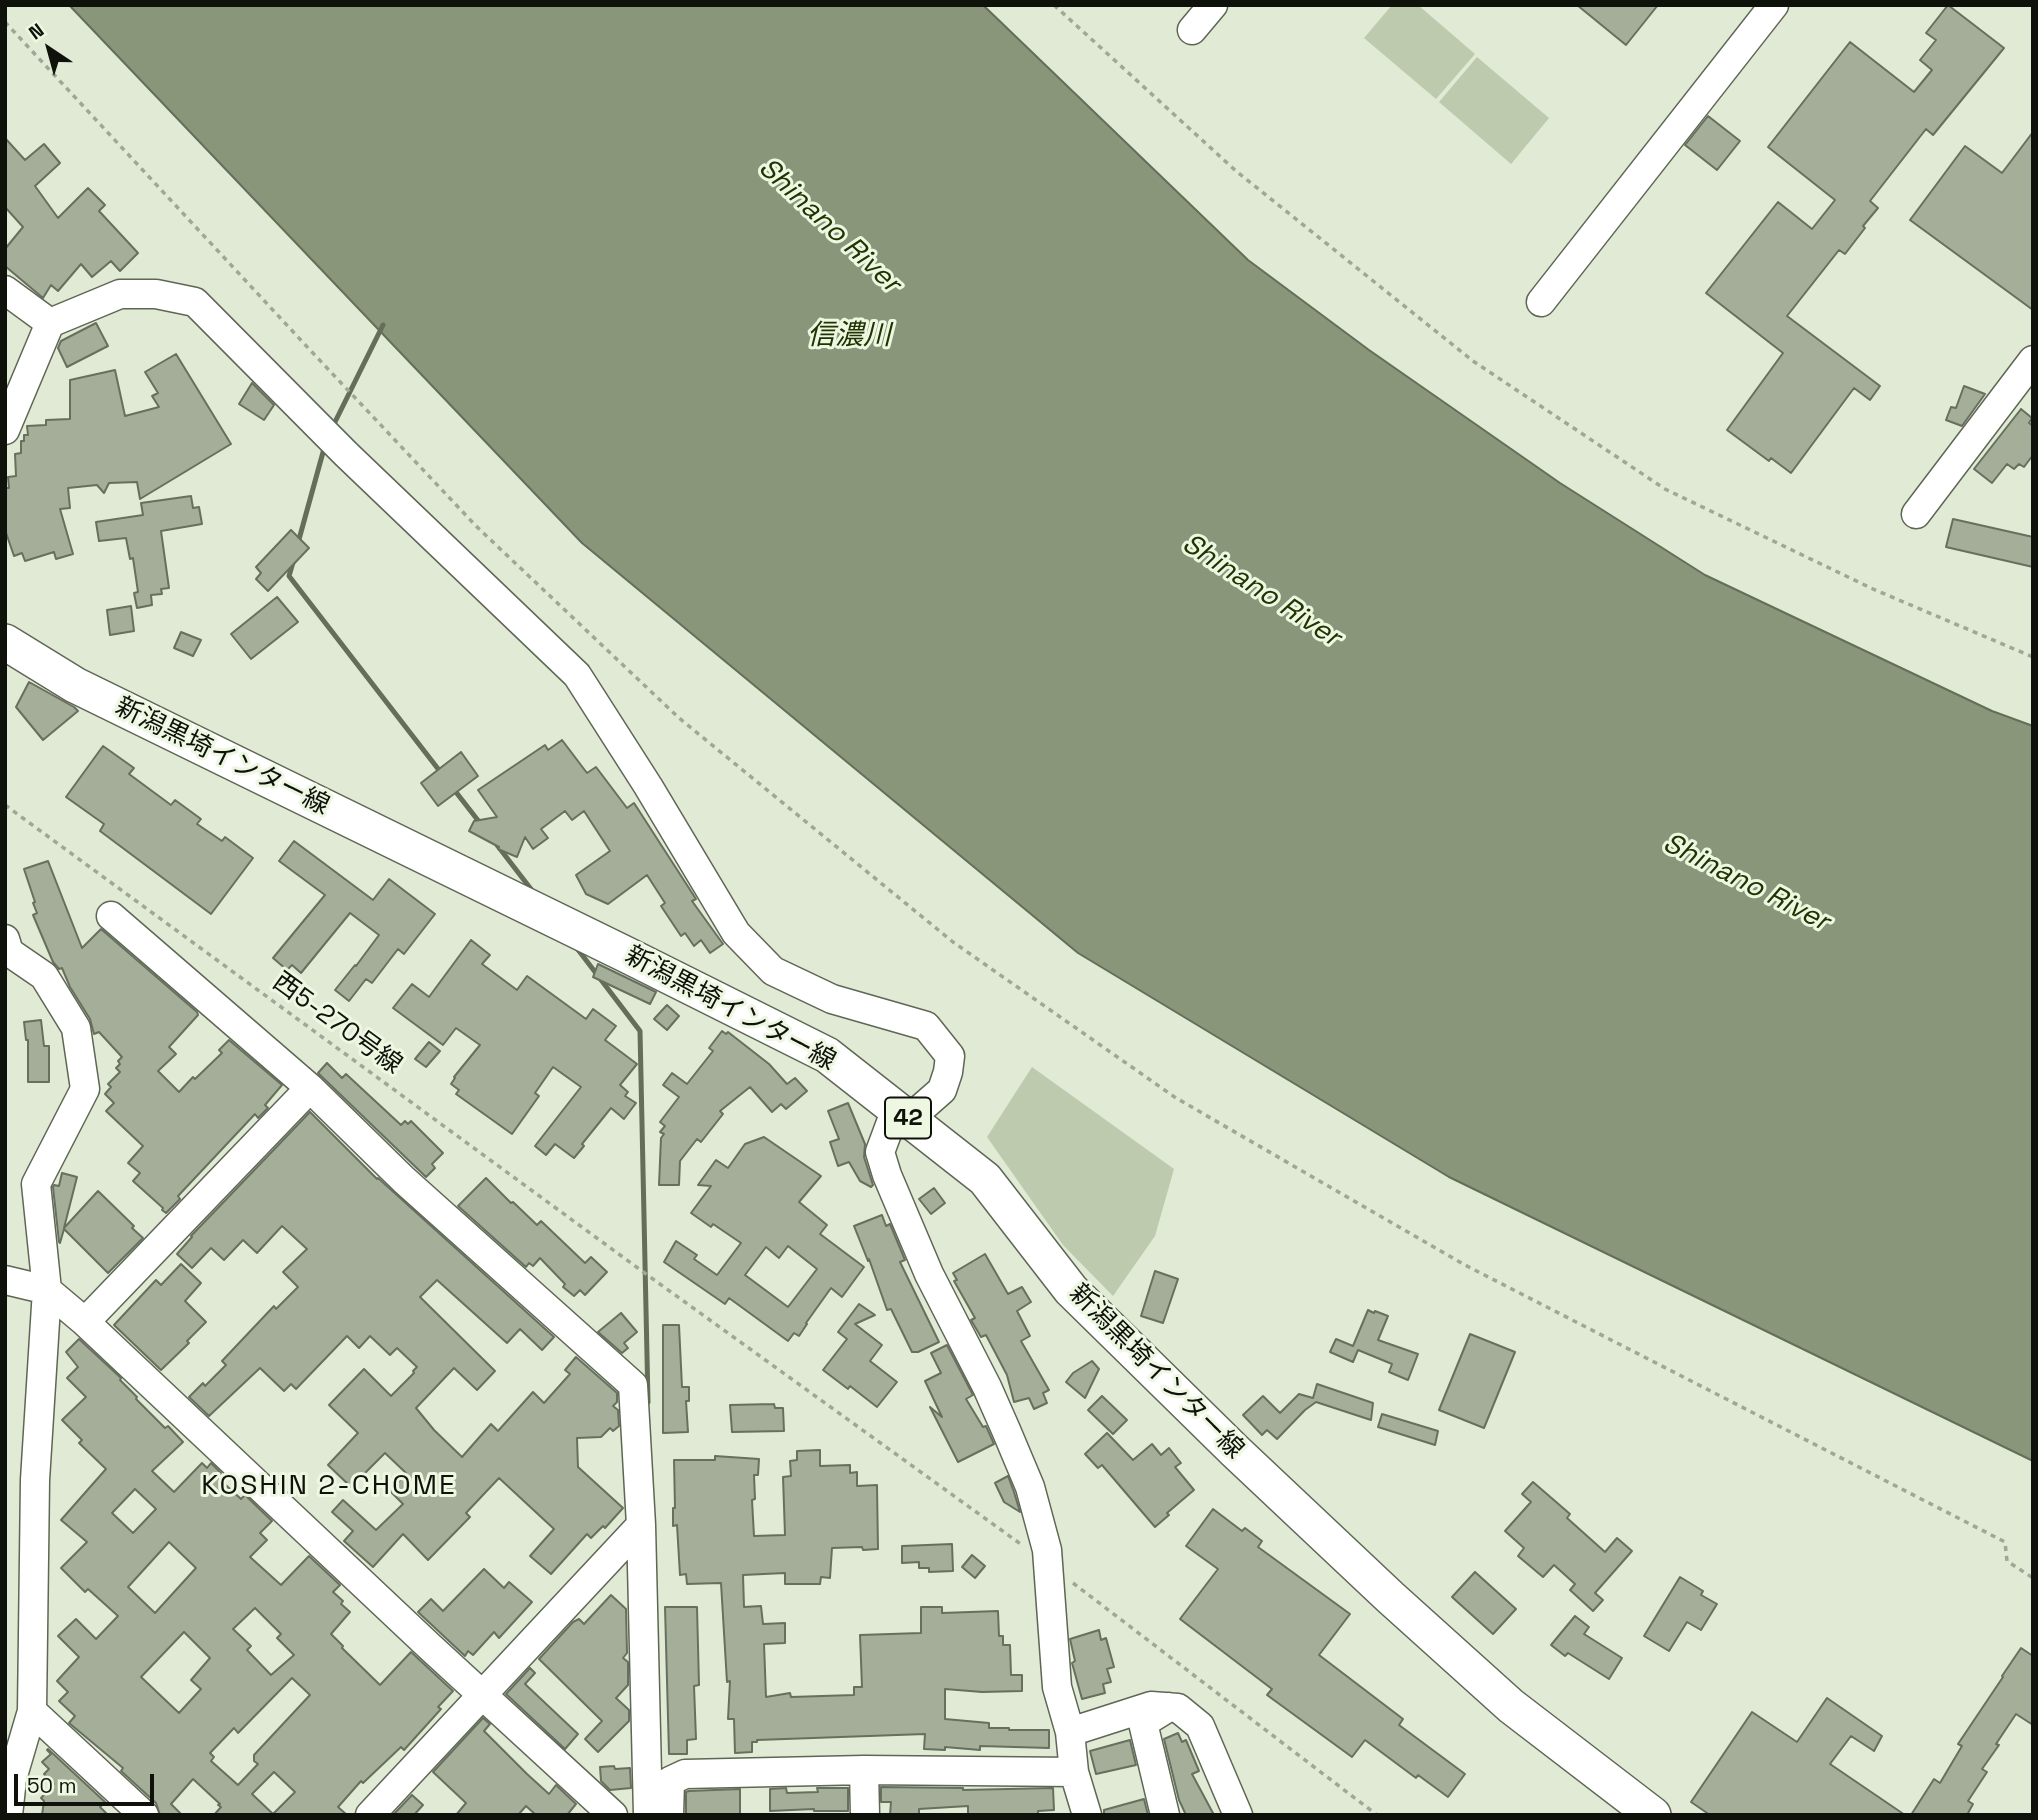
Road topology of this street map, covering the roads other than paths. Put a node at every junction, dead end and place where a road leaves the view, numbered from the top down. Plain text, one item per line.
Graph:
1 (1213, 5) edge
2 (1774, 5) edge
3 (1192, 30) dead end
4 (5, 290) edge
5 (1541, 302) dead end
6 (50, 323) junction
7 (2033, 360) edge
8 (5, 430) edge
9 (1916, 513) dead end
10 (5, 642) edge
11 (111, 916) dead end
12 (5, 939) edge
13 (310, 1088) junction
14 (903, 1114) junction
15 (5, 1280) edge
16 (47, 1290) junction
17 (85, 1322) junction
18 (641, 1525) junction
19 (482, 1695) junction
20 (1169, 1707) junction
21 (32, 1711) junction
22 (1070, 1732) junction
23 (864, 1770) junction
24 (1074, 1772) junction
25 (9, 1778) edge
26 (8, 1815) edge
27 (144, 1815) edge
28 (370, 1815) edge
29 (613, 1815) edge
30 (648, 1815) edge
31 (669, 1815) edge
32 (865, 1815) edge
33 (1087, 1815) edge
34 (1165, 1815) edge
35 (1238, 1815) edge
36 (1653, 1815) edge

1 - 3 street
2 - 5 street
4 - 6 street
6 - 8 street
6 - 14 street
7 - 9 street
10 - 14 main road, 新潟黒埼インター線 / 42
11 - 13 street
12 - 16 street
13 - 17 street
13 - 18 street
14 - 22 street
14 - 36 main road, 新潟黒埼インター線 / 42
15 - 16 street
16 - 17 street
16 - 21 street
17 - 19 street
18 - 19 street
18 - 30 street
19 - 28 street
19 - 29 street
20 - 22 street
20 - 34 street
20 - 35 street
21 - 25 street
21 - 27 street
22 - 24 street
23 - 24 street
23 - 31 street
23 - 32 street
24 - 33 street
25 - 26 street

